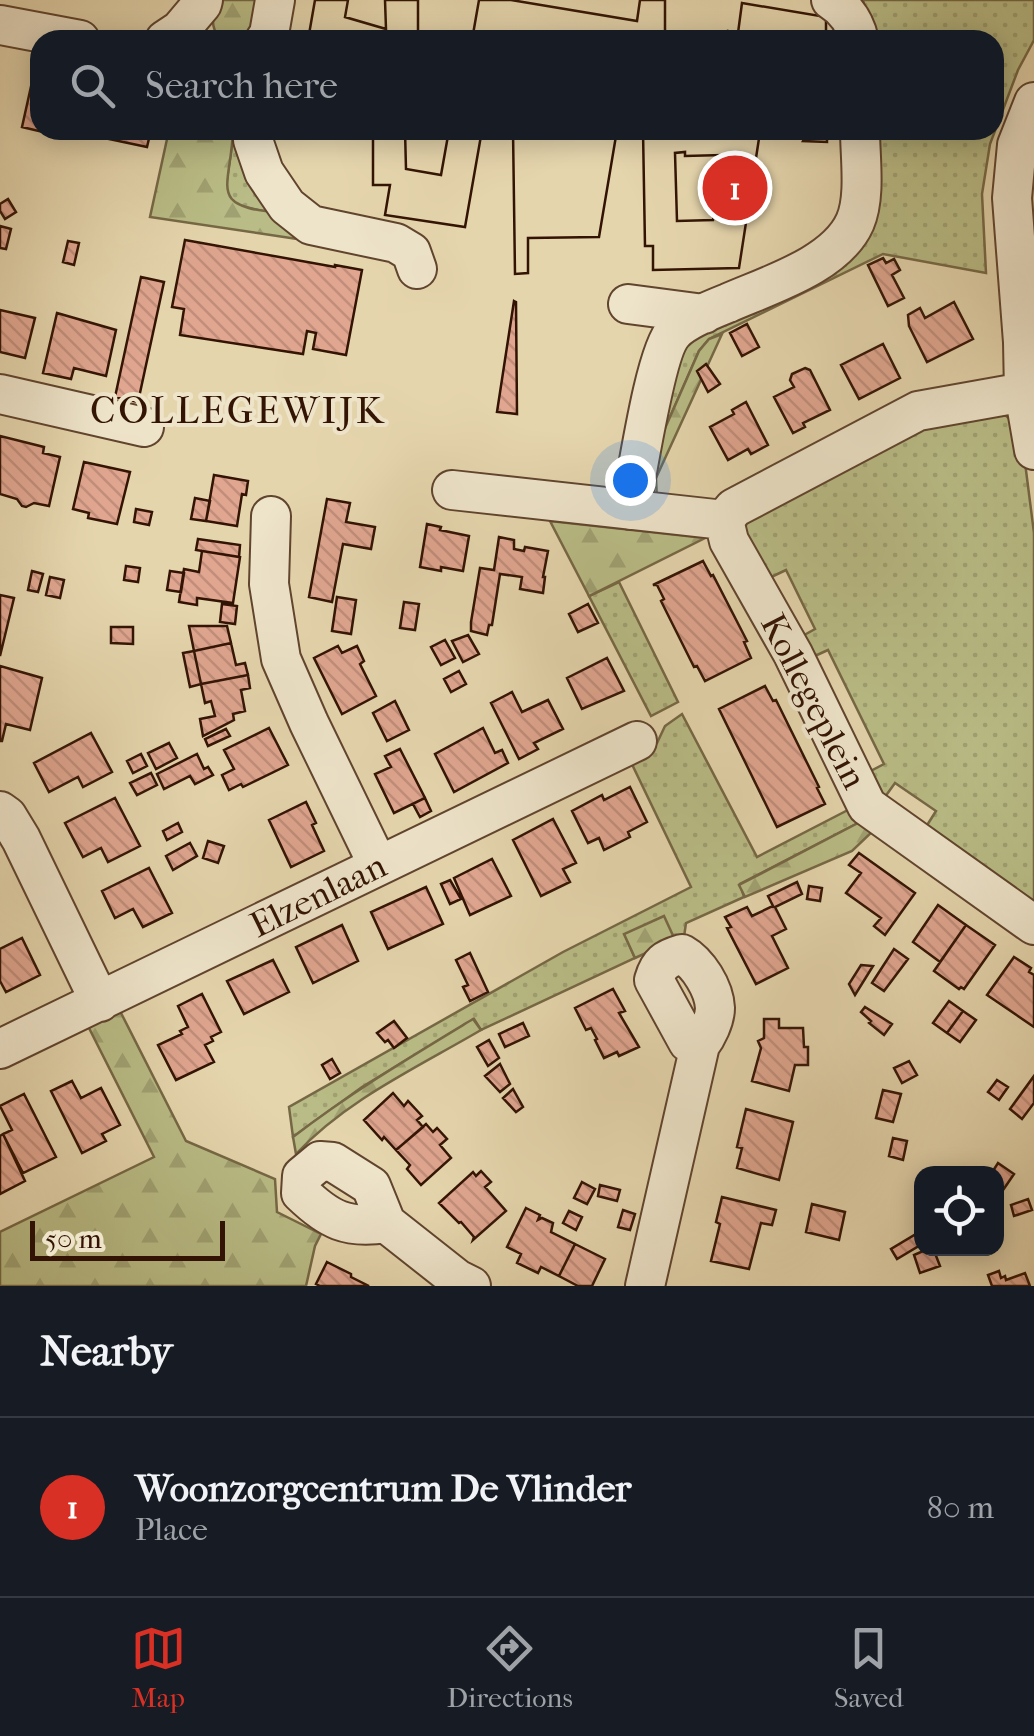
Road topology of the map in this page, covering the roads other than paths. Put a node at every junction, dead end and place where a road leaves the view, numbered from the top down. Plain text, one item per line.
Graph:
1 (203, 0) edge
2 (831, 0) edge
3 (0, 25) edge
4 (180, 30) edge
5 (856, 30) edge
6 (30, 31) edge
7 (1034, 102) edge
8 (253, 140) edge
9 (860, 140) edge
10 (417, 269) dead end
11 (1027, 375) edge
12 (0, 394) edge
13 (144, 427) dead end
14 (1034, 450) edge
15 (452, 490) dead end
16 (630, 510) junction
17 (271, 516) dead end
18 (724, 520) junction
19 (637, 741) dead end
20 (0, 811) edge
21 (378, 865) junction
22 (1034, 925) edge
23 (100, 1002) junction
24 (700, 1045) dead end
25 (0, 1050) edge
26 (386, 1223) dead end
27 (471, 1286) edge
28 (646, 1286) edge

1 - 4 street
2 - 5 street
3 - 6 street
7 - 11 street
8 - 10 street
9 - 16 street
11 - 14 street
11 - 18 street
12 - 13 street
15 - 16 street
16 - 18 street
17 - 21 street
18 - 22 street, Kollegeplein
19 - 21 street, Elzenlaan
20 - 23 street
21 - 23 street, Elzenlaan
23 - 25 street, Elzenlaan
24 - 28 street
26 - 27 street

